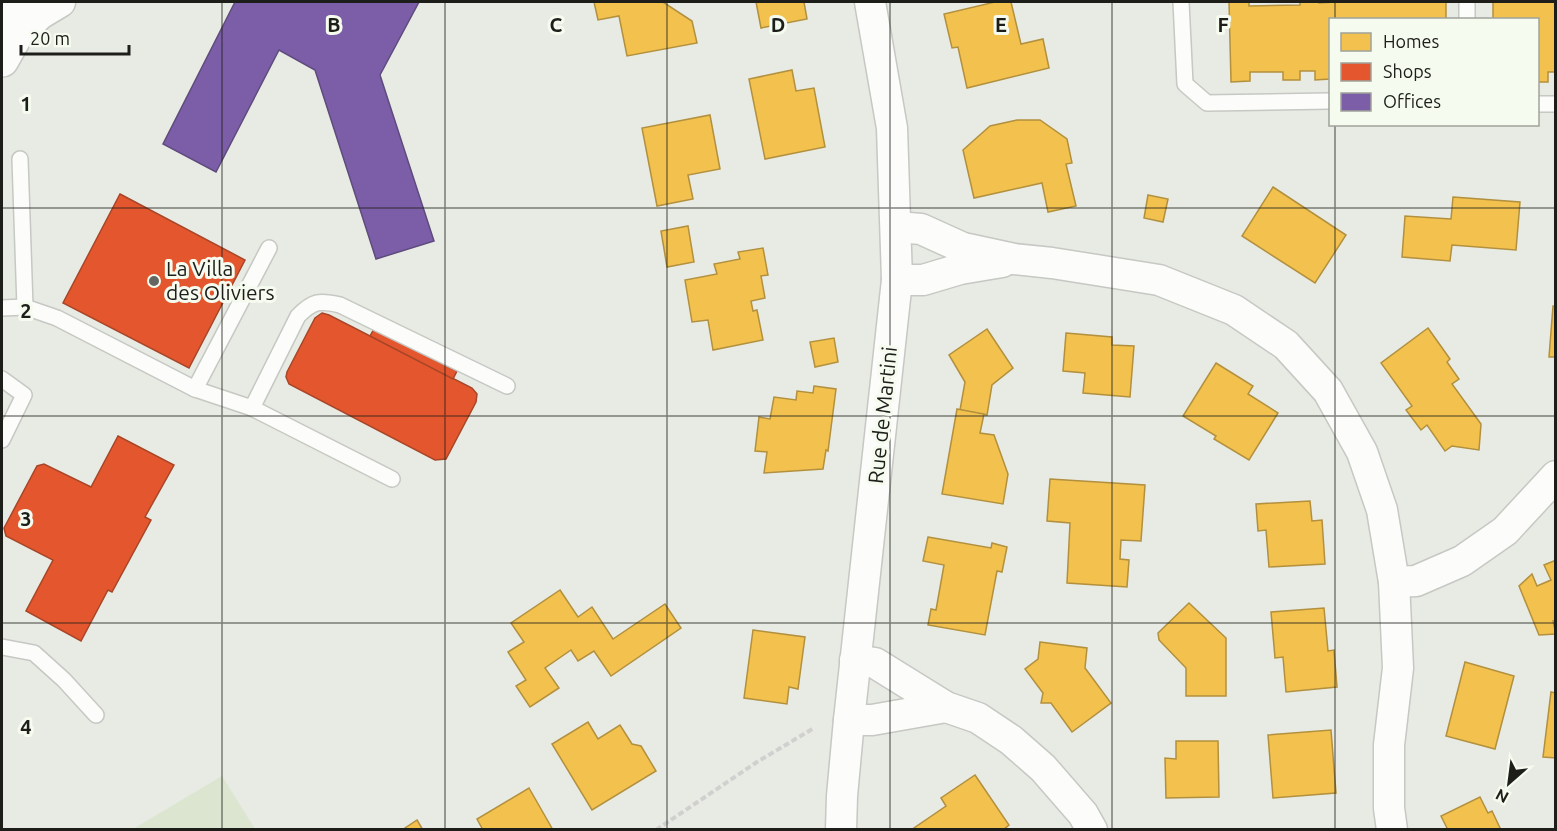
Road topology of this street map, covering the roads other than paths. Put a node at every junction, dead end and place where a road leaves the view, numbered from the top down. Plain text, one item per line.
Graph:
1 (20, 2) edge
2 (60, 2) edge
3 (870, 2) edge
4 (1181, 2) edge
5 (1467, 2) edge
6 (1467, 18) edge
7 (8, 48) edge
8 (1329, 101) edge
9 (1539, 104) edge
10 (1556, 104) edge
11 (20, 159) dead end
12 (897, 227) junction
13 (269, 248) dead end
14 (1014, 259) junction
15 (897, 280) junction
16 (2, 308) edge
17 (25, 308) junction
18 (2, 379) edge
19 (507, 386) dead end
20 (195, 389) junction
21 (252, 408) junction
22 (2, 440) edge
23 (1556, 476) edge
24 (392, 480) dead end
25 (1394, 582) junction
26 (2, 647) edge
27 (855, 660) junction
28 (946, 707) junction
29 (96, 715) dead end
30 (849, 720) junction
31 (841, 830) edge
32 (1092, 830) edge
33 (1392, 830) edge

1 - 7 street
2 - 7 street
3 - 12 street, Rue de Martini
4 - 8 lane
5 - 6 lane
9 - 10 lane
11 - 17 lane
12 - 14 street
12 - 15 street, Rue de Martini
13 - 20 lane
14 - 15 street
14 - 25 street
15 - 27 street, Rue de Martini
16 - 17 lane
17 - 20 lane
18 - 22 lane
19 - 21 lane
20 - 21 lane
21 - 24 lane
23 - 25 street
25 - 33 street
26 - 29 lane
27 - 28 street
27 - 30 street, Rue de Martini
28 - 30 street
28 - 32 street
30 - 31 street, Rue de Martini

